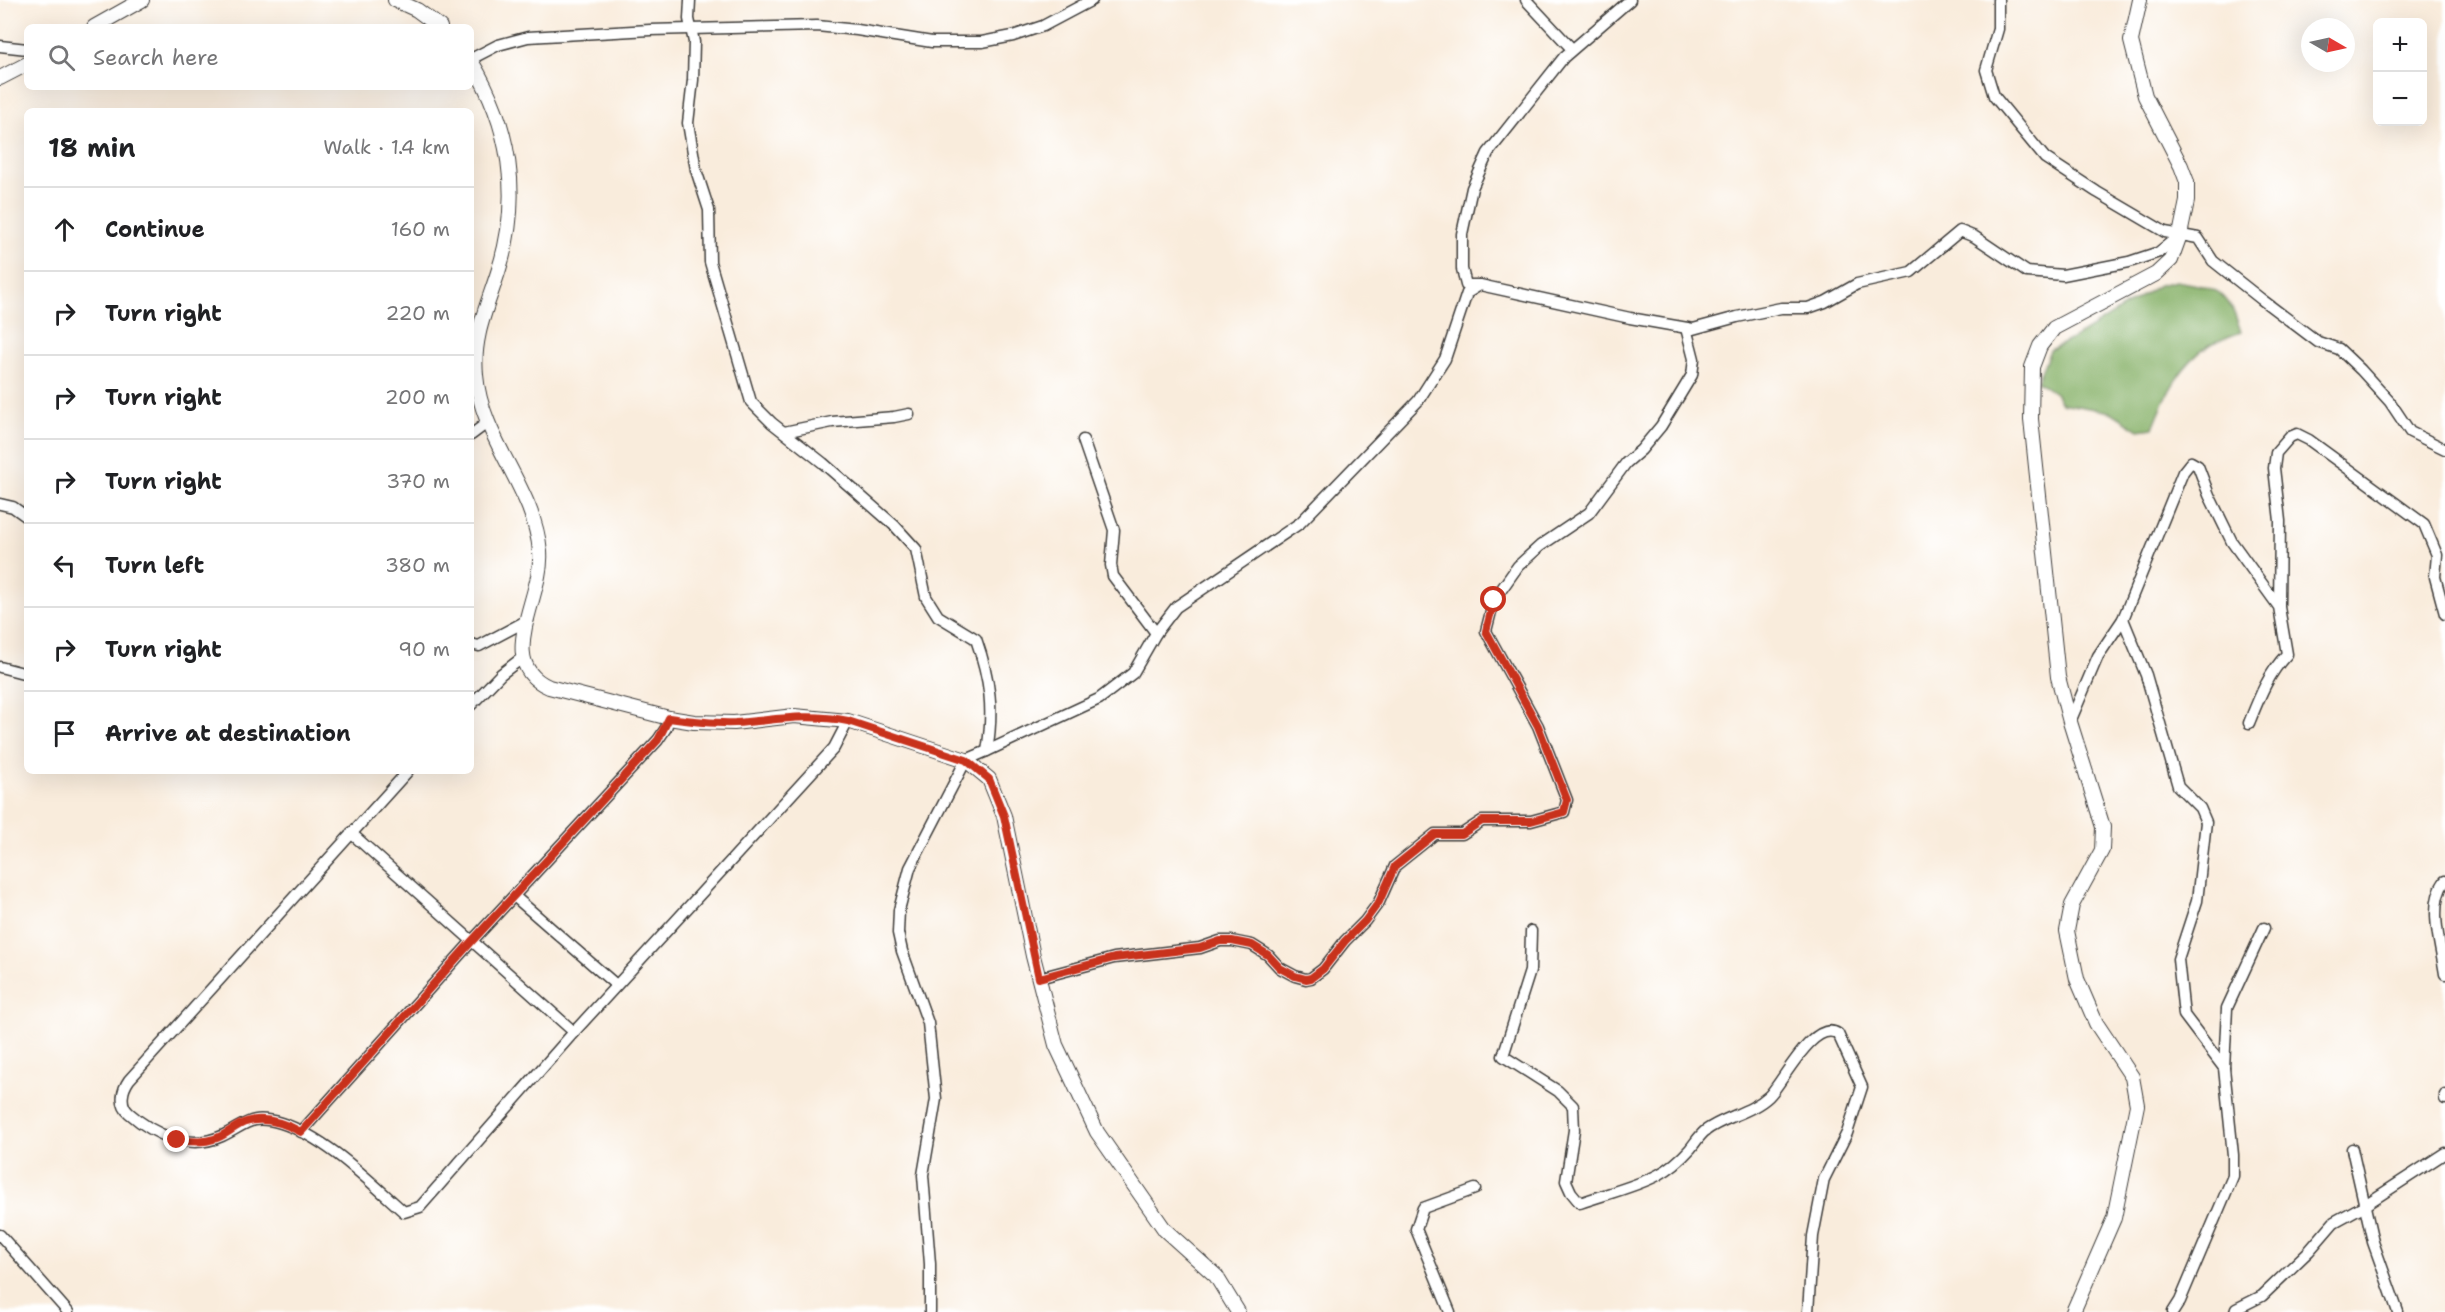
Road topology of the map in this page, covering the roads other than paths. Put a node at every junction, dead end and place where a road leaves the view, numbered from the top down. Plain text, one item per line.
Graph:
1 (142, 0) edge
2 (395, 0) edge
3 (690, 0) edge
4 (1092, 0) edge
5 (1526, 0) edge
6 (1630, 0) edge
7 (1998, 0) edge
8 (2140, 0) edge
9 (99, 24) edge
10 (436, 24) edge
11 (691, 29) junction
12 (0, 46) edge
13 (24, 49) edge
14 (1572, 49) junction
15 (474, 58) edge
16 (24, 66) edge
17 (474, 66) edge
18 (0, 78) edge
19 (2180, 235) junction
20 (1480, 285) junction
21 (1686, 328) junction
22 (909, 414) dead end
23 (487, 423) junction
24 (784, 432) junction
25 (474, 433) edge
26 (1083, 440) dead end
27 (2445, 449) edge
28 (0, 504) edge
29 (24, 515) edge
30 (2441, 557) edge
31 (2279, 607) junction
32 (2445, 614) edge
33 (2123, 619) junction
34 (528, 620) junction
35 (1156, 633) junction
36 (474, 645) edge
37 (522, 658) junction
38 (0, 667) edge
39 (24, 673) edge
40 (474, 702) edge
41 (669, 718) junction
42 (848, 721) junction
43 (2070, 722) junction
44 (2248, 723) dead end
45 (987, 751) junction
46 (966, 760) junction
47 (405, 774) edge
48 (351, 832) junction
49 (2445, 882) edge
50 (514, 896) junction
51 (2264, 928) dead end
52 (1531, 931) dead end
53 (472, 941) junction
54 (2445, 974) edge
55 (1039, 978) junction
56 (616, 986) junction
57 (574, 1032) junction
58 (2224, 1068) junction
59 (301, 1132) junction
60 (2352, 1149) dead end
61 (2445, 1153) edge
62 (1475, 1189) dead end
63 (2365, 1205) junction
64 (0, 1235) edge
65 (68, 1312) edge
66 (930, 1312) edge
67 (1238, 1312) edge
68 (1450, 1312) edge
69 (1808, 1312) edge
70 (2073, 1312) edge
71 (2173, 1312) edge
72 (2235, 1312) edge
73 (2398, 1312) edge

1 - 9 street
2 - 10 street
3 - 11 street
4 - 11 street
5 - 14 street
6 - 14 street
7 - 19 street
8 - 19 street
11 - 15 street
11 - 24 street
12 - 13 street
14 - 20 street
16 - 18 street
17 - 23 street
19 - 21 street
19 - 27 street
19 - 43 street
20 - 21 street
20 - 35 street
21 - 55 street
22 - 24 street
23 - 25 street
23 - 34 street
24 - 45 street
26 - 35 street
28 - 29 street
30 - 31 street
30 - 32 street
31 - 33 street
31 - 44 street
33 - 43 street
33 - 58 street
34 - 36 street
34 - 37 street
35 - 45 street
37 - 40 street
37 - 41 street
38 - 39 street
41 - 42 street
41 - 50 street
42 - 46 street
42 - 56 street
43 - 70 street
45 - 46 street
46 - 55 street
46 - 66 street
47 - 48 street
48 - 53 street
48 - 59 street
49 - 54 street
50 - 53 street
50 - 56 street
51 - 58 street
52 - 69 street
53 - 57 street
53 - 59 street
55 - 67 street
56 - 57 street
57 - 59 street
58 - 71 street
60 - 63 street
61 - 63 street
62 - 68 street
63 - 72 street
63 - 73 street
64 - 65 street

